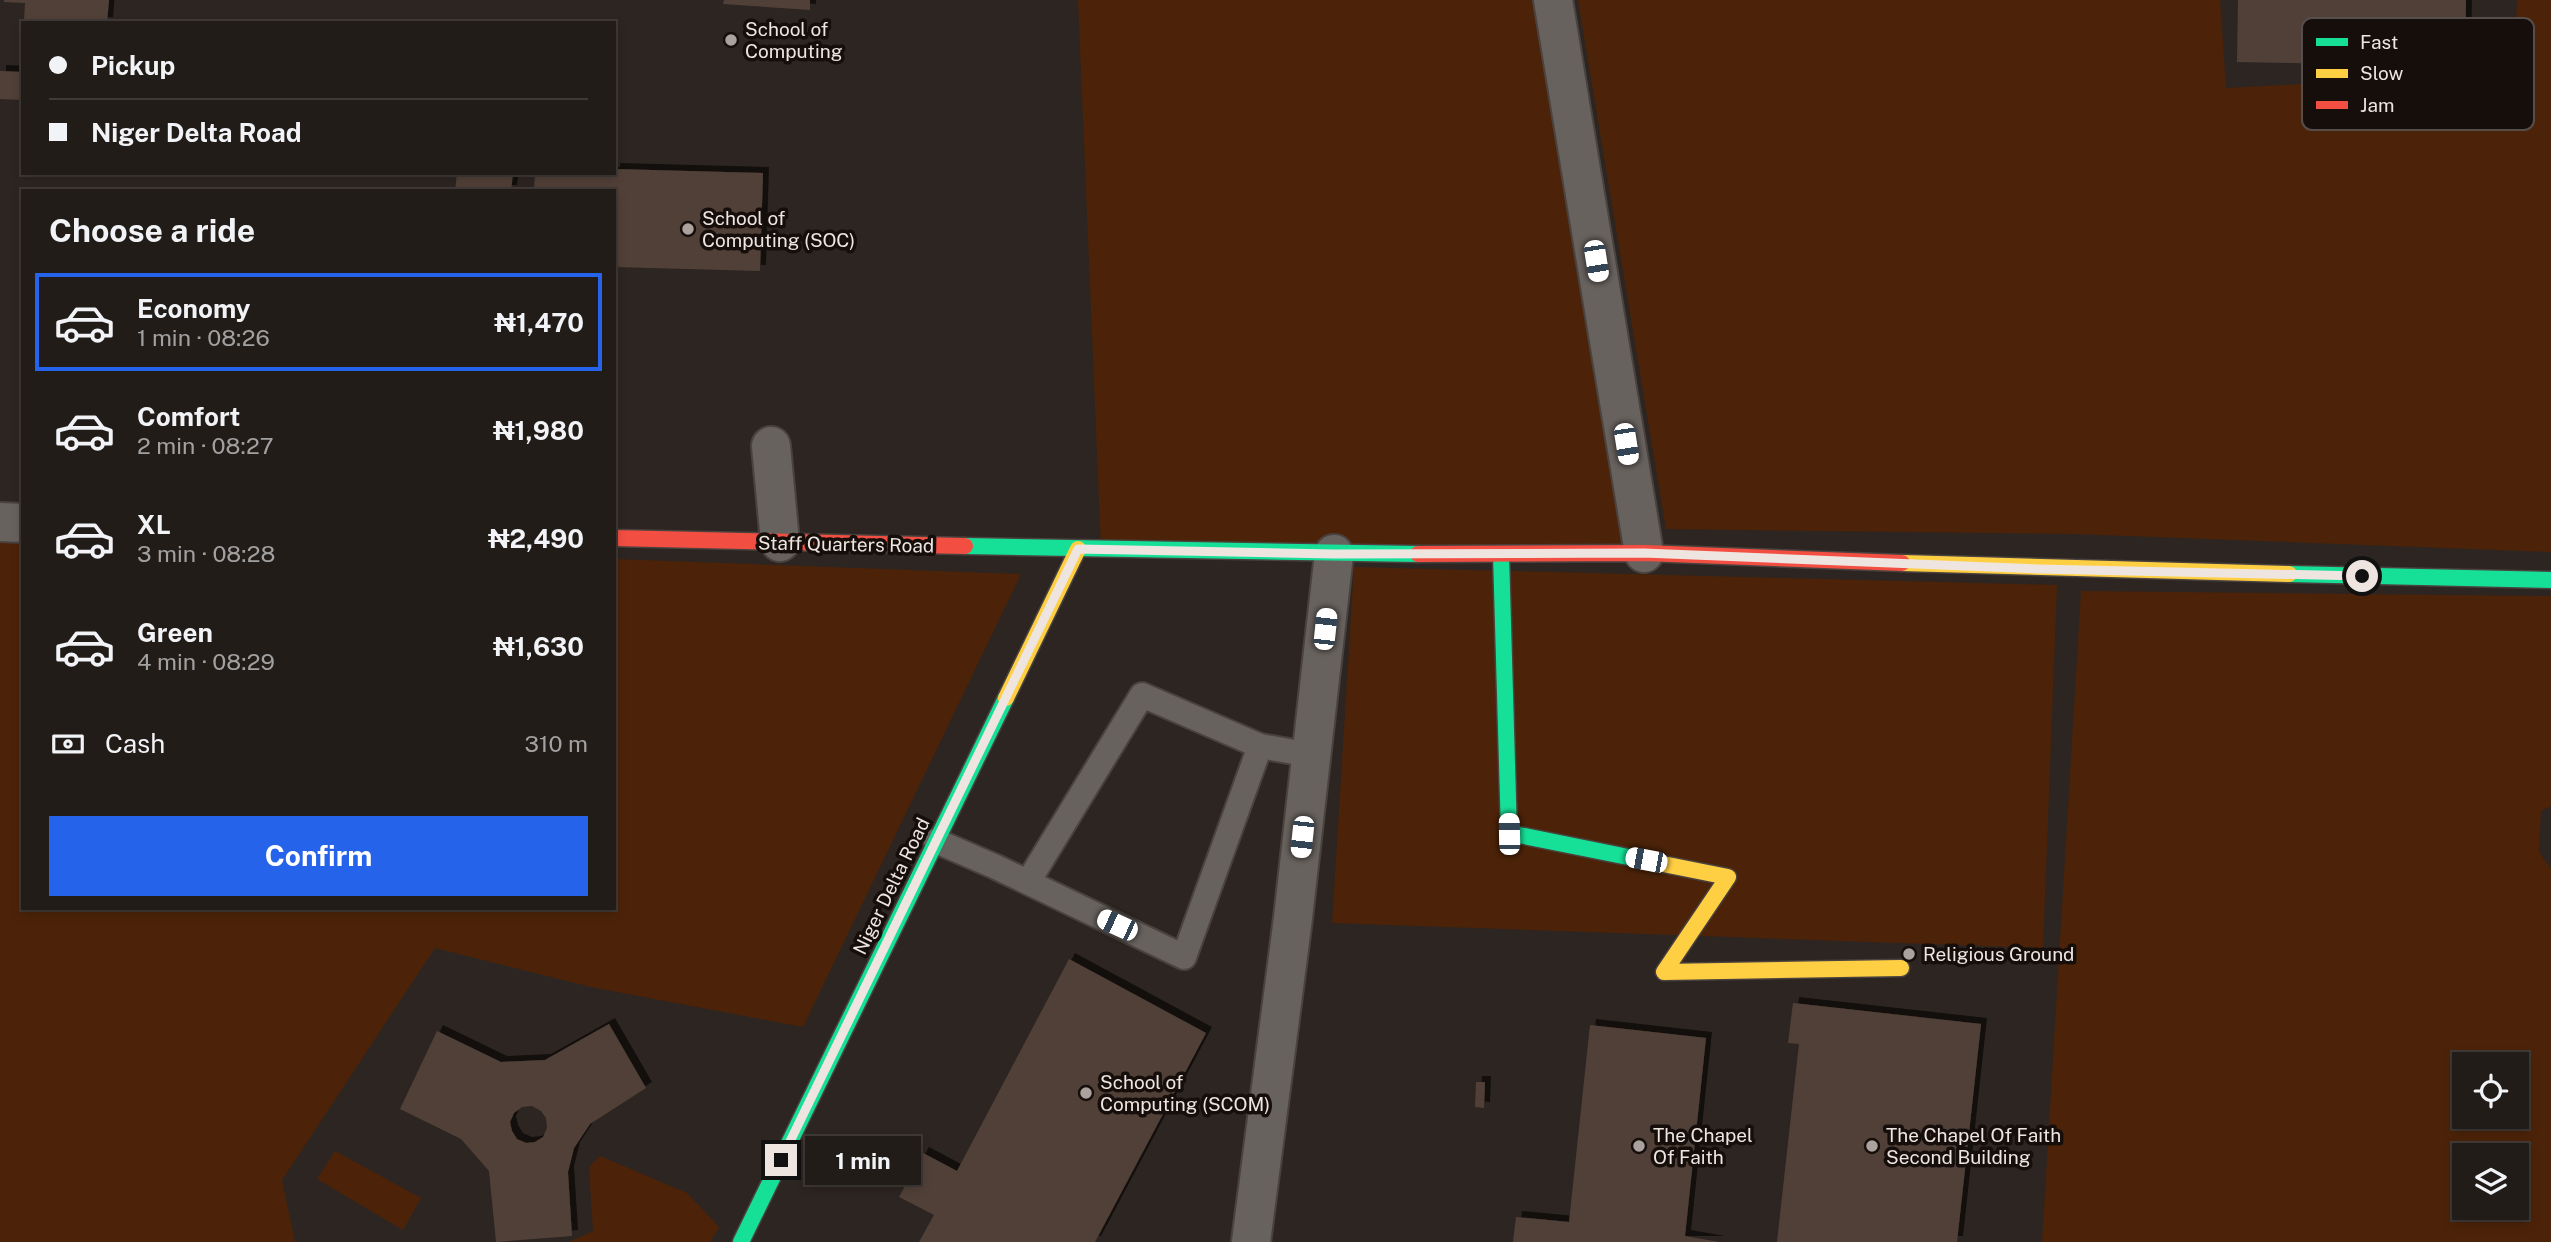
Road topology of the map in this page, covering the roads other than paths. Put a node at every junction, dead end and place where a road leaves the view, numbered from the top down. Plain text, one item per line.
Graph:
1 (1553, 0) edge
2 (771, 446) dead end
3 (0, 522) edge
4 (21, 523) edge
5 (616, 538) edge
6 (780, 542) junction
7 (1078, 549) junction
8 (1644, 553) junction
9 (1334, 554) junction
10 (1502, 554) junction
11 (2551, 580) edge
12 (1260, 747) junction
13 (1311, 755) junction
14 (936, 841) junction
15 (1028, 882) junction
16 (1900, 968) dead end
17 (741, 1242) edge
18 (1251, 1242) edge

1 - 8 street
2 - 6 street
3 - 4 street
5 - 6 street, Staff Quarters Road
6 - 7 street, Staff Quarters Road
7 - 9 street, Staff Quarters Road
7 - 14 street, Niger Delta Road
8 - 10 street, Staff Quarters Road
8 - 11 street, Staff Quarters Road
9 - 10 street, Staff Quarters Road
9 - 13 street
10 - 16 street
12 - 13 lane
12 - 15 lane
12 - 15 lane
13 - 18 street
14 - 15 lane
14 - 17 street, Niger Delta Road

